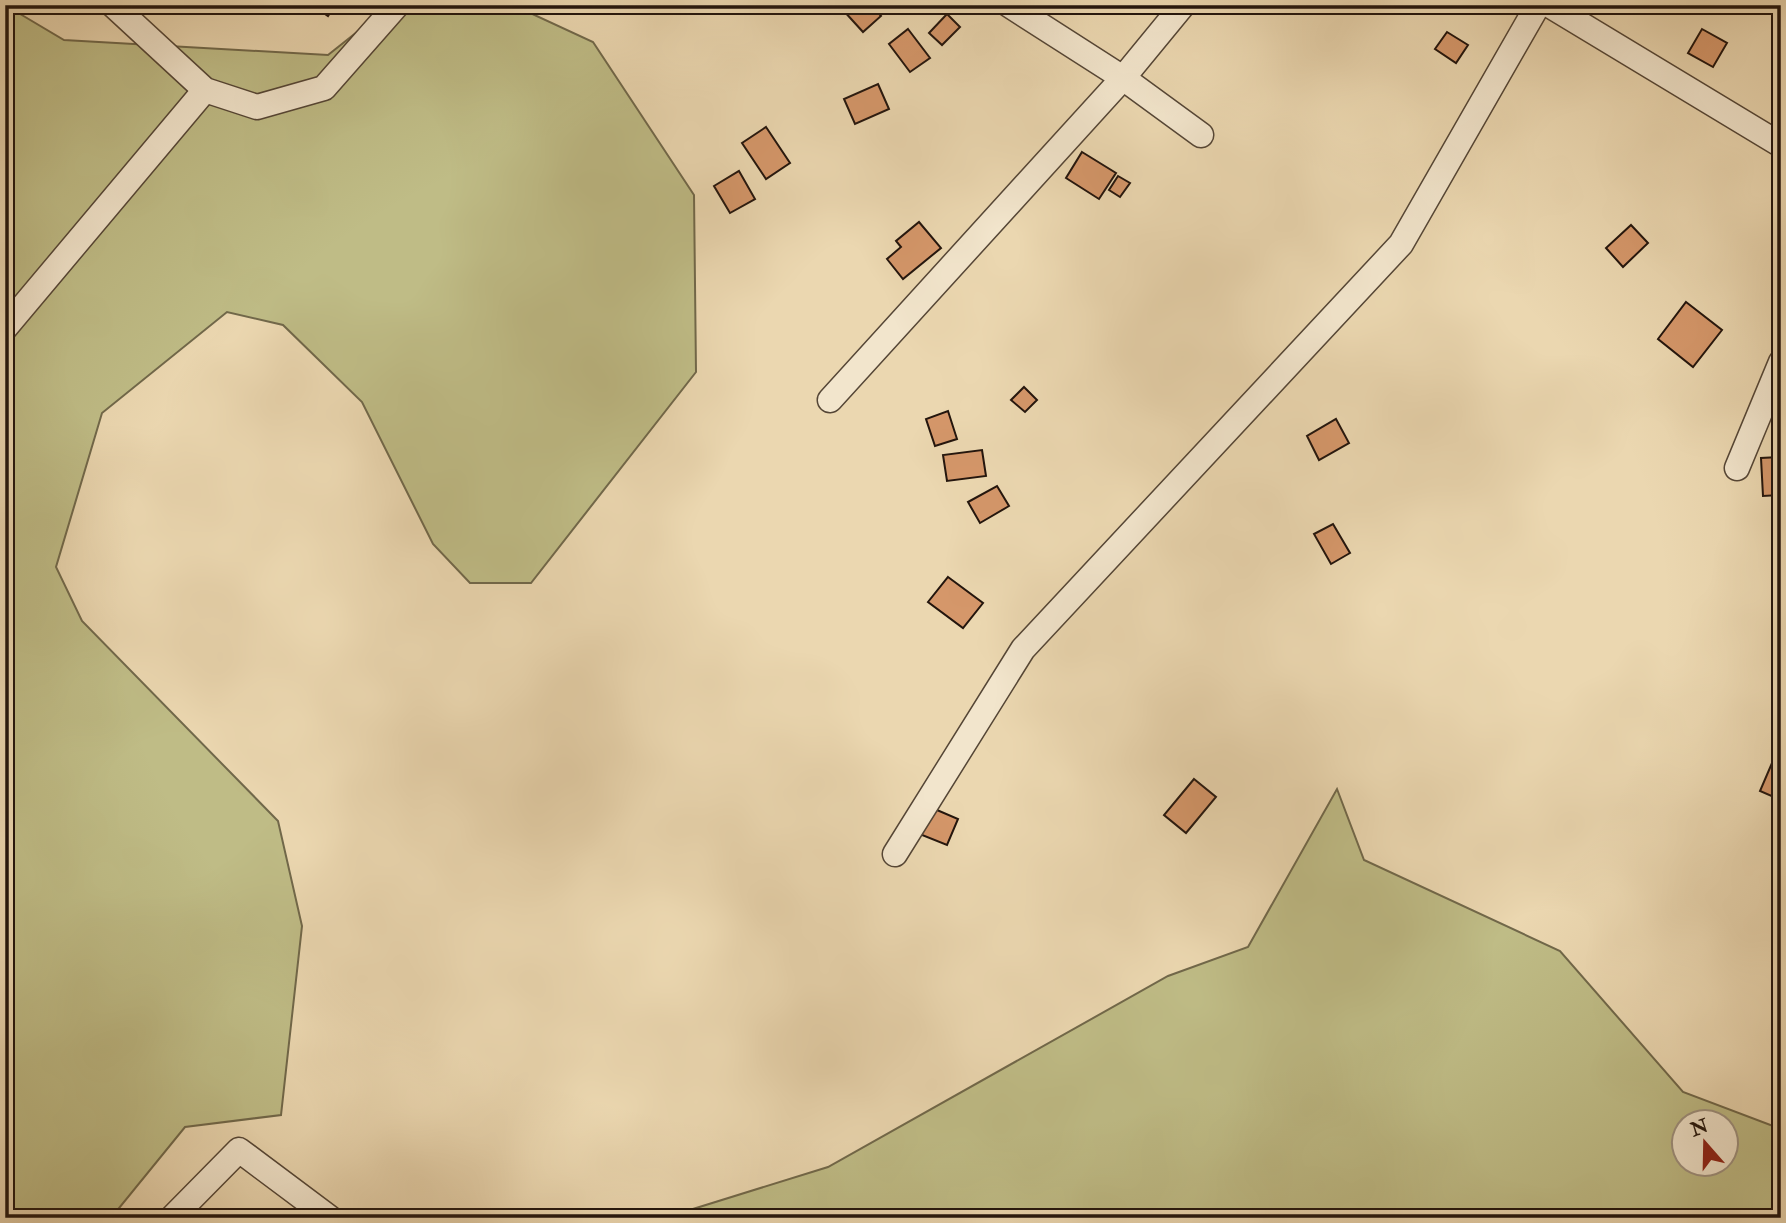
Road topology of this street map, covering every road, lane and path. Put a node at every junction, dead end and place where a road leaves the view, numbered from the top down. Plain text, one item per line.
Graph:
1 (113, 5) edge
2 (397, 5) edge
3 (1009, 5) edge
4 (1183, 5) edge
5 (1538, 5) edge
6 (1549, 5) edge
7 (1123, 78) junction
8 (205, 90) junction
9 (1201, 135) dead end
10 (1781, 145) edge
11 (5, 328) edge
12 (1781, 362) edge
13 (830, 400) dead end
14 (1737, 468) dead end
15 (895, 854) dead end
16 (172, 1218) edge
17 (330, 1218) edge

1 - 8 street
2 - 8 street
3 - 7 street
4 - 7 street
5 - 15 street
6 - 10 street
7 - 9 street
7 - 13 street
8 - 11 street
12 - 14 street
16 - 17 street

